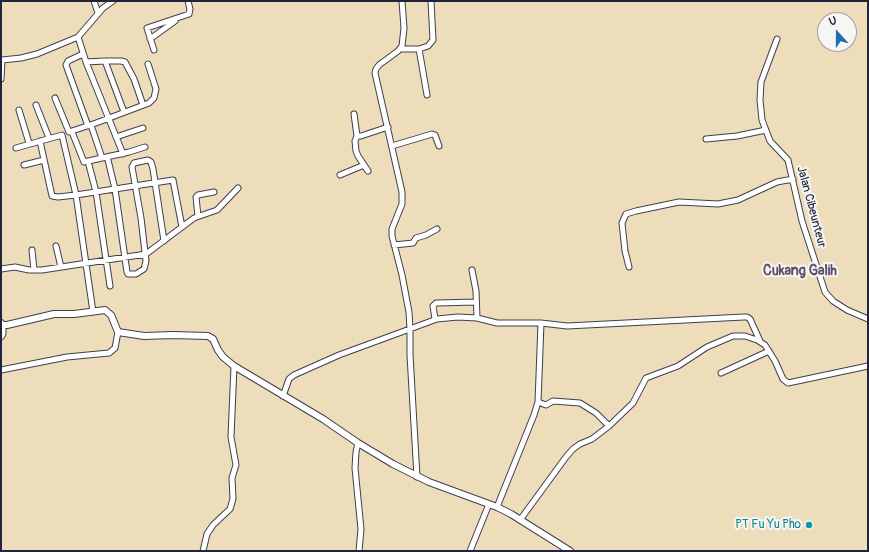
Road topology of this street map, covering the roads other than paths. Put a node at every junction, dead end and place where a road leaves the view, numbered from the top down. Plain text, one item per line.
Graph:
1 (94, 1) edge
2 (113, 1) edge
3 (188, 1) edge
4 (192, 1) edge
5 (402, 1) edge
6 (431, 1) edge
7 (190, 9) junction
8 (98, 13) junction
9 (178, 19) junction
10 (78, 36) junction
11 (150, 39) junction
12 (777, 39) dead end
13 (400, 49) junction
14 (419, 49) junction
15 (154, 50) dead end
16 (83, 54) junction
17 (2, 60) edge
18 (105, 61) junction
19 (86, 62) junction
20 (148, 64) dead end
21 (1, 79) edge
22 (427, 95) dead end
23 (55, 98) dead end
24 (36, 105) dead end
25 (143, 105) junction
26 (19, 110) dead end
27 (124, 112) junction
28 (354, 114) dead end
29 (109, 119) junction
30 (90, 125) junction
31 (388, 127) junction
32 (143, 128) dead end
33 (766, 130) junction
34 (72, 132) junction
35 (357, 136) junction
36 (116, 137) junction
37 (49, 138) junction
38 (706, 139) dead end
39 (40, 141) junction
40 (29, 143) junction
41 (392, 146) junction
42 (439, 146) dead end
43 (144, 147) dead end
44 (16, 148) dead end
45 (122, 154) junction
46 (102, 158) junction
47 (44, 160) junction
48 (108, 160) dead end
49 (24, 165) dead end
50 (89, 165) dead end
51 (364, 165) junction
52 (368, 171) dead end
53 (340, 175) dead end
54 (793, 179) junction
55 (155, 183) junction
56 (135, 186) junction
57 (238, 188) dead end
58 (115, 189) junction
59 (96, 192) junction
60 (214, 192) dead end
61 (76, 195) junction
62 (198, 216) junction
63 (182, 227) junction
64 (437, 230) dead end
65 (164, 241) junction
66 (394, 245) junction
67 (56, 246) dead end
68 (32, 250) dead end
69 (146, 254) junction
70 (125, 257) junction
71 (107, 260) junction
72 (86, 264) junction
73 (61, 267) junction
74 (629, 267) dead end
75 (1, 269) edge
76 (34, 270) junction
77 (472, 270) dead end
78 (110, 286) dead end
79 (476, 302) junction
80 (93, 312) junction
81 (477, 318) junction
82 (868, 319) edge
83 (435, 320) junction
84 (2, 324) edge
85 (541, 324) junction
86 (410, 330) junction
87 (118, 332) junction
88 (1, 337) edge
89 (761, 342) junction
90 (769, 351) junction
91 (234, 366) junction
92 (868, 366) edge
93 (1, 370) edge
94 (721, 373) dead end
95 (283, 396) junction
96 (538, 402) junction
97 (609, 426) junction
98 (358, 443) junction
99 (417, 477) junction
100 (490, 504) junction
101 (497, 507) junction
102 (520, 520) junction
103 (203, 551) edge
104 (359, 551) edge
105 (470, 551) edge
106 (570, 551) edge

1 - 8 street
2 - 8 street
3 - 7 street
4 - 7 street
5 - 13 street
6 - 14 street
7 - 9 street
8 - 10 street
9 - 11 street
9 - 11 street
10 - 16 street
10 - 17 street
11 - 15 street
12 - 33 street, Jalan Cibeunteur
13 - 14 street
13 - 31 street
14 - 22 street
16 - 19 street
16 - 30 street
17 - 21 street
18 - 19 street
18 - 25 street
18 - 27 street
19 - 29 street
20 - 25 street
23 - 34 street
24 - 37 street
25 - 27 street
26 - 40 street
27 - 29 street
28 - 35 street
29 - 30 street
29 - 36 street
30 - 34 street
30 - 46 street
31 - 35 street
31 - 41 street
32 - 36 street
33 - 38 street
33 - 54 street, Jalan Cibeunteur
34 - 46 street
35 - 51 street
36 - 45 street
37 - 39 street
37 - 61 street
39 - 40 street
39 - 47 street
40 - 44 street
41 - 42 street
41 - 66 street
43 - 45 street
45 - 46 street
47 - 49 street
47 - 61 street
48 - 58 street
50 - 59 street
51 - 52 street
51 - 53 street
54 - 74 street
54 - 82 street, Jalan Cibeunteur
55 - 56 street
55 - 56 street
55 - 63 street
55 - 65 street
56 - 58 street
56 - 69 street
57 - 62 street
58 - 59 street
58 - 70 street
59 - 61 street
59 - 71 street
60 - 62 street
61 - 72 street
62 - 63 street
63 - 65 street
64 - 66 street
65 - 69 street
66 - 86 street
67 - 73 street
68 - 76 street
69 - 70 street
69 - 70 street
70 - 71 street
71 - 72 street
71 - 78 street
72 - 73 street
72 - 80 street
73 - 76 street
75 - 76 street
77 - 79 street
79 - 81 street
79 - 83 street
80 - 84 street
80 - 87 street
81 - 83 street
81 - 85 street
83 - 86 street
84 - 88 street
85 - 89 street
85 - 96 street
86 - 95 street
86 - 99 street
87 - 91 street
87 - 93 street
89 - 90 street
89 - 97 street
90 - 92 street
90 - 94 street
91 - 95 street
91 - 103 street
95 - 98 street
96 - 97 street
96 - 101 street
97 - 102 street
98 - 99 street
98 - 104 street
99 - 100 street
100 - 101 street
100 - 105 street
101 - 102 street
102 - 106 street

